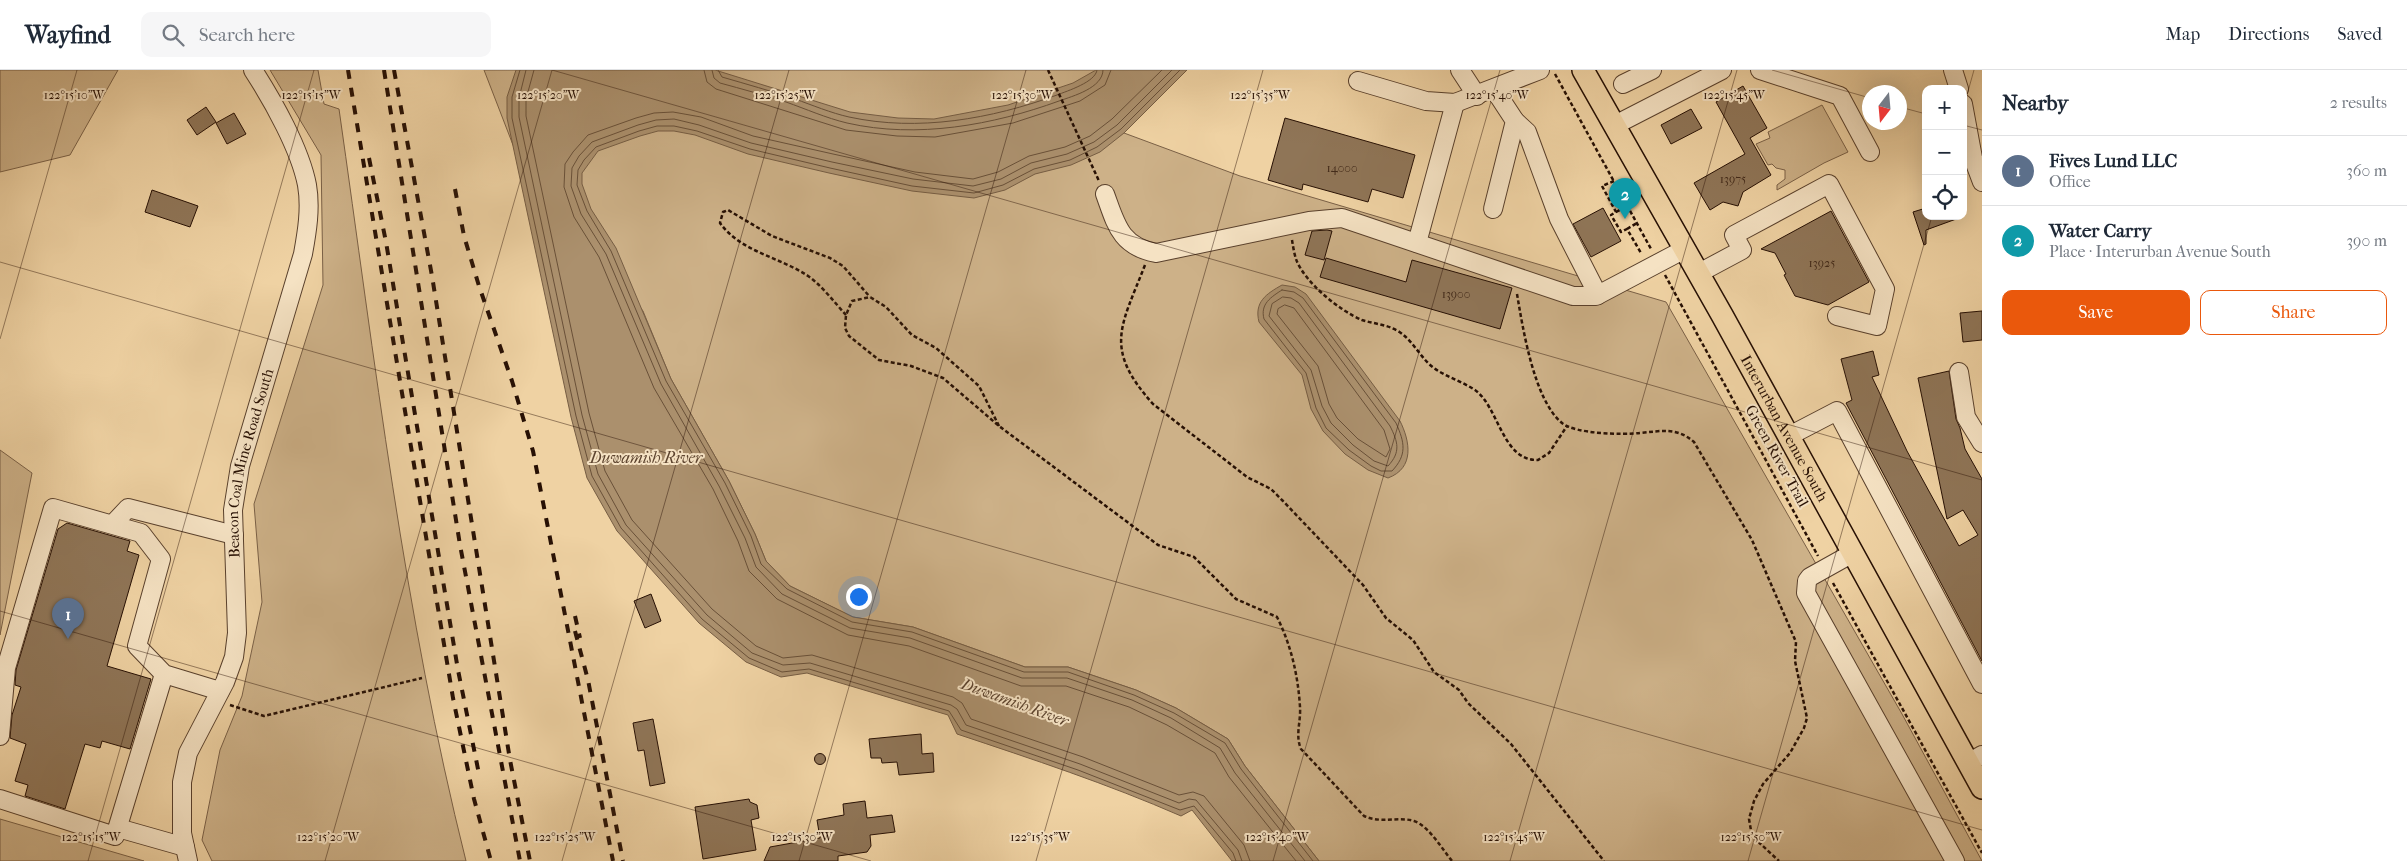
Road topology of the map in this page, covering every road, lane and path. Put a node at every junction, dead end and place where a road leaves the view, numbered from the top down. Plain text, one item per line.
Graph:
1 (253, 70) edge
2 (1048, 70) edge
3 (1460, 70) edge
4 (1540, 70) edge
5 (1553, 70) edge
6 (1583, 70) edge
7 (1652, 70) edge
8 (1722, 70) edge
9 (1760, 70) edge
10 (1953, 70) edge
11 (1520, 74) edge
12 (1358, 81) dead end
13 (1624, 84) dead end
14 (1957, 85) edge
15 (1494, 89) junction
16 (1477, 96) junction
17 (1455, 103) junction
18 (1515, 121) junction
19 (1967, 124) edge
20 (1615, 126) junction
21 (1870, 152) dead end
22 (1614, 180) junction
23 (1982, 182) edge
24 (1105, 194) joint
25 (1627, 206) junction
26 (1493, 209) dead end
27 (1616, 212) junction
28 (1637, 223) junction
29 (1289, 225) junction
30 (1626, 229) junction
31 (1417, 243) junction
32 (1651, 248) junction
33 (1685, 250) junction
34 (1151, 252) junction
35 (1659, 264) junction
36 (1699, 273) junction
37 (1515, 276) junction
38 (1598, 295) junction
39 (870, 297) junction
40 (846, 315) junction
41 (1838, 316) dead end
42 (1959, 372) dead end
43 (999, 426) junction
44 (1567, 426) junction
45 (1789, 436) junction
46 (1982, 443) edge
47 (113, 524) junction
48 (234, 535) junction
49 (1853, 553) junction
50 (1825, 568) junction
51 (164, 674) junction
52 (422, 678) dead end
53 (1982, 684) edge
54 (217, 695) junction
55 (0, 736) edge
56 (1975, 759) edge
57 (1982, 788) edge
58 (0, 799) edge
59 (118, 828) junction
60 (1982, 853) edge
61 (187, 854) edge
62 (1452, 861) edge
63 (1604, 861) edge
64 (1779, 861) edge
65 (1955, 861) edge

1 - 48 street, Beacon Coal Mine Road South
2 - 24 path
3 - 16 street
4 - 11 street
5 - 22 path, Green River Trail
6 - 20 main road, Interurban Avenue South
7 - 13 street
8 - 20 street
9 - 21 street
10 - 14 street
11 - 15 street
12 - 17 street
15 - 16 street
15 - 18 street
16 - 17 street
17 - 31 street
18 - 26 street
18 - 38 street
19 - 23 street
20 - 33 main road, Interurban Avenue South
22 - 25 path, Green River Trail
22 - 27 path
24 - 34 street
25 - 27 path
25 - 28 path, Green River Trail
27 - 30 path
28 - 30 path
28 - 32 path, Green River Trail
29 - 31 street
29 - 34 street
29 - 44 path
30 - 32 path
31 - 37 street
32 - 35 path, Green River Trail
33 - 35 street
33 - 36 main road, Interurban Avenue South
34 - 63 path
35 - 38 street
35 - 50 path, Green River Trail
36 - 41 street
36 - 45 main road, Interurban Avenue South
37 - 38 street
37 - 44 path
39 - 40 path
39 - 40 path
39 - 43 path
40 - 43 path
42 - 46 street
43 - 62 path
44 - 64 path
45 - 49 main road, Interurban Avenue South
45 - 53 street
47 - 48 street
47 - 51 street
47 - 55 street
48 - 54 street, Beacon Coal Mine Road South
49 - 50 street
49 - 56 main road, Interurban Avenue South
50 - 60 path, Green River Trail
50 - 65 street
51 - 54 street
51 - 59 street
52 - 54 path
54 - 61 street, Beacon Coal Mine Road South
56 - 57 main road, Interurban Avenue South
58 - 59 street
59 - 61 street

